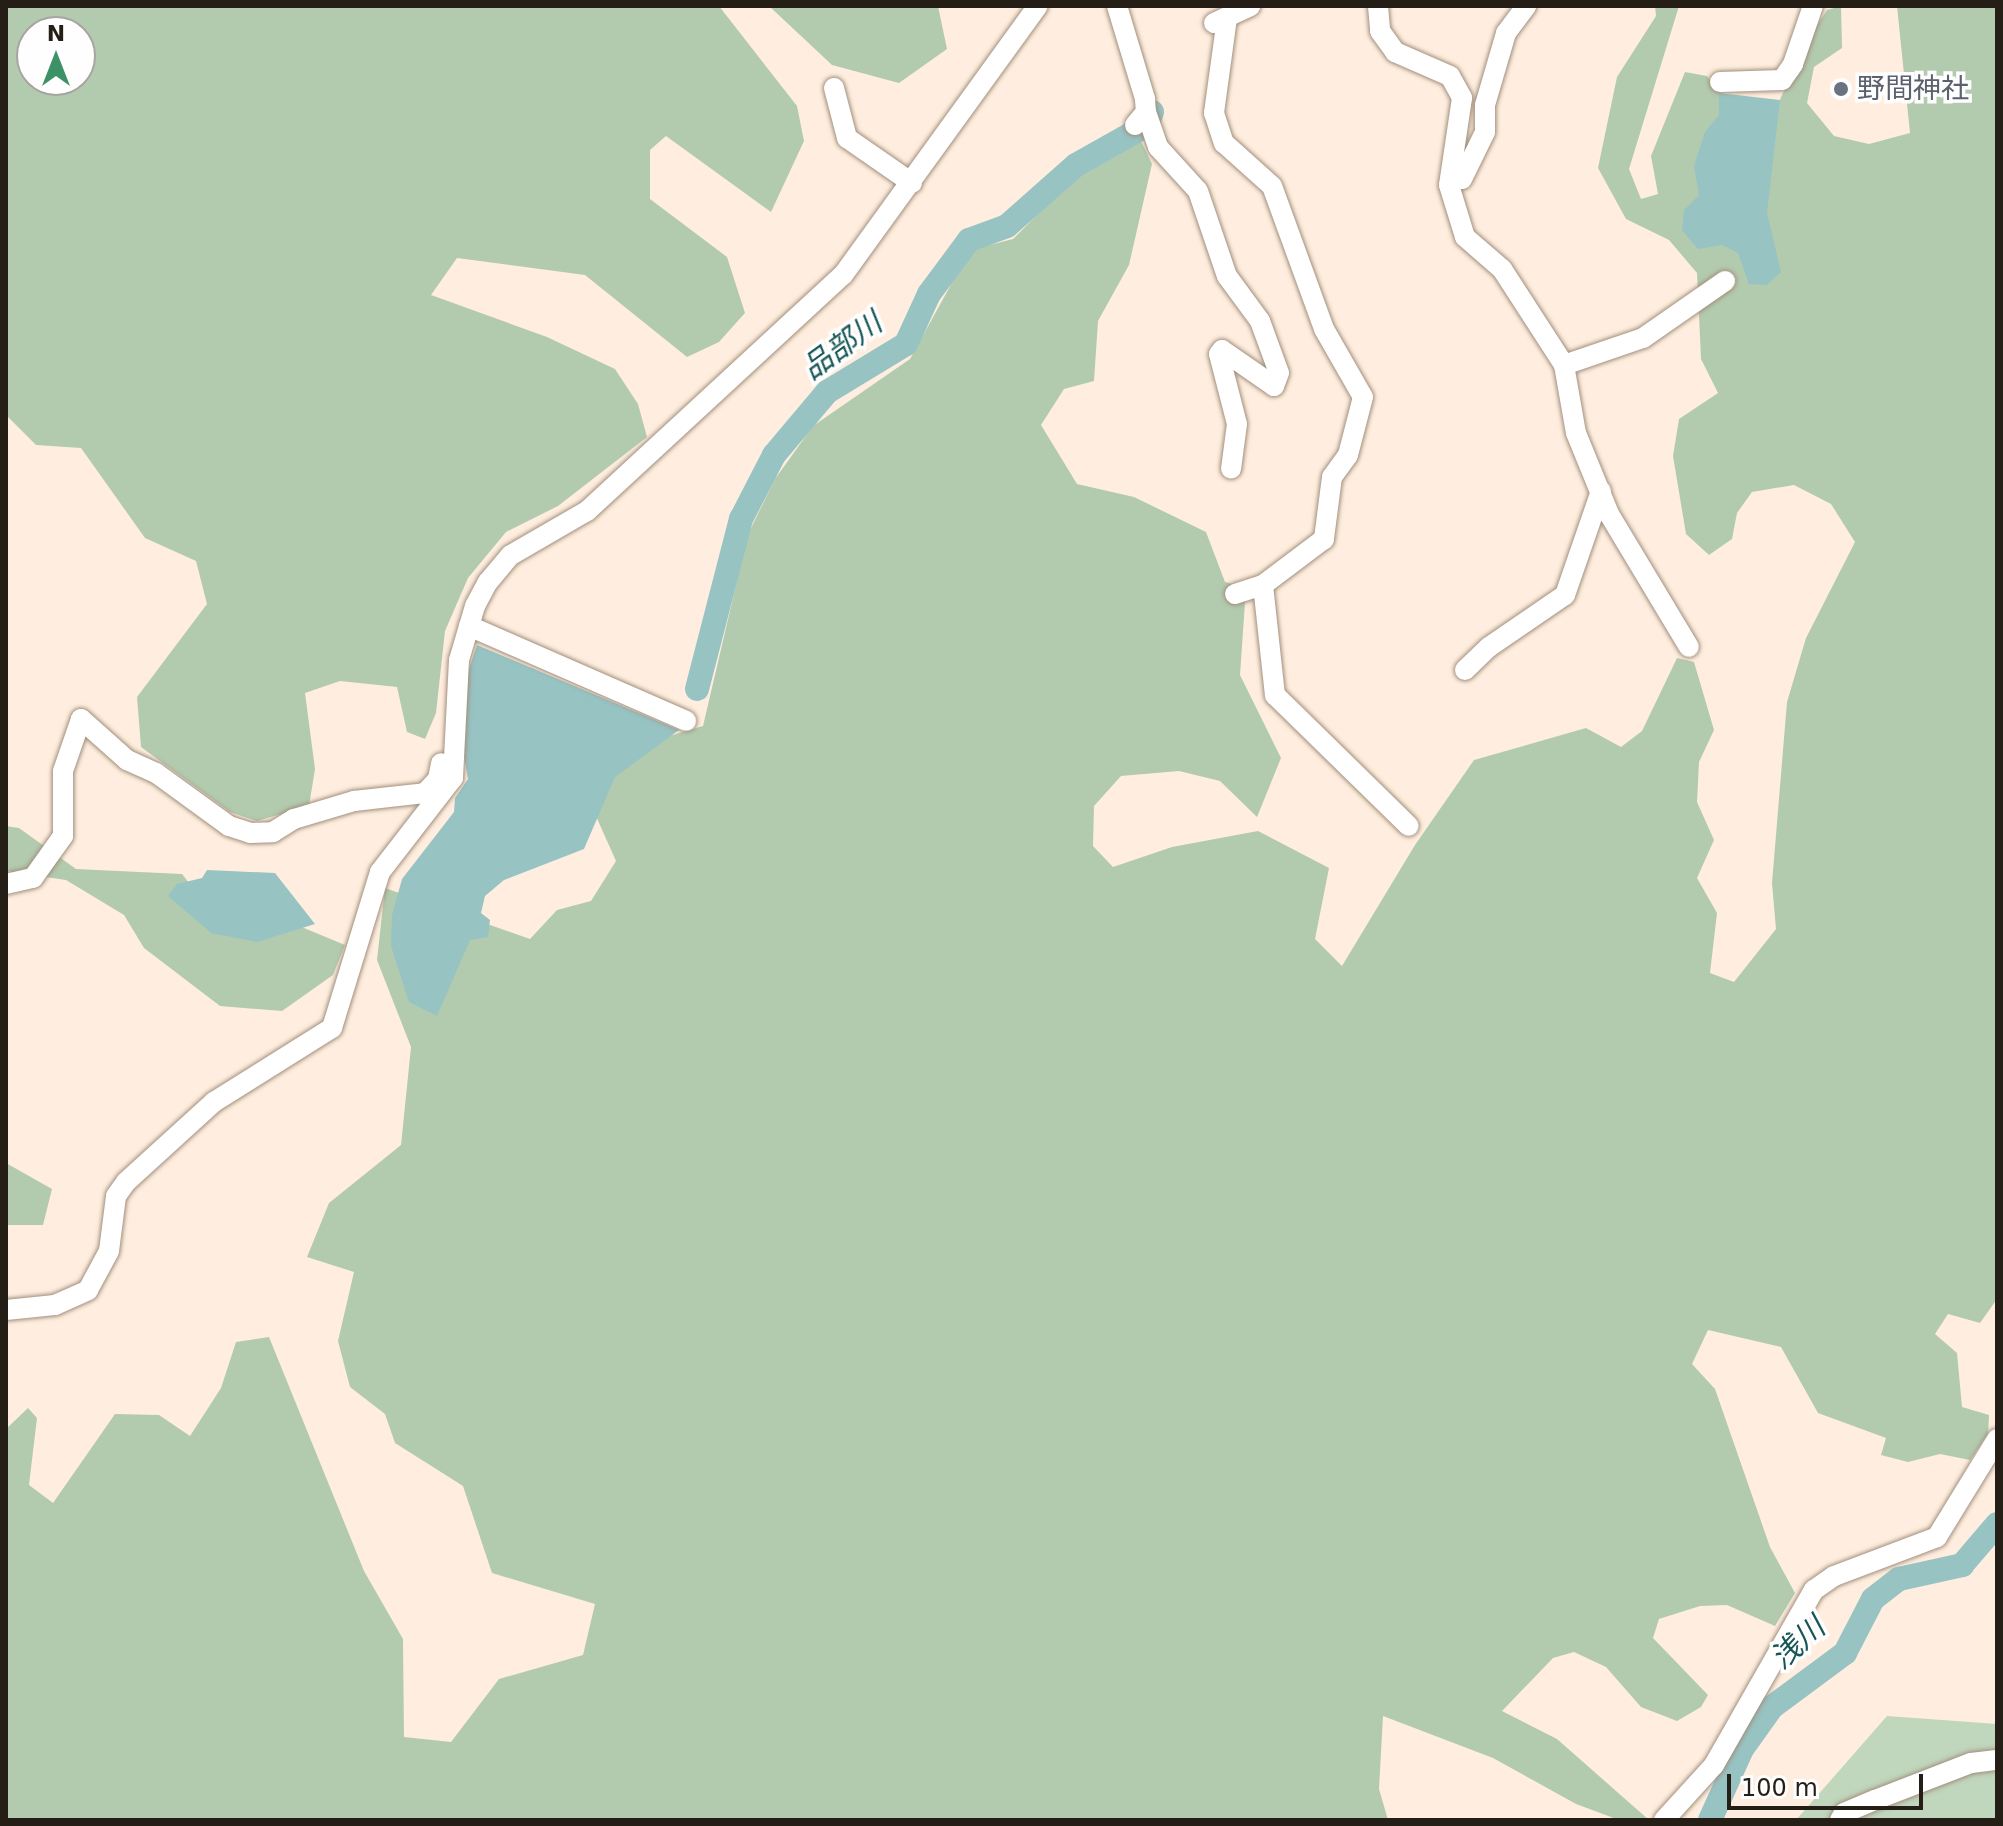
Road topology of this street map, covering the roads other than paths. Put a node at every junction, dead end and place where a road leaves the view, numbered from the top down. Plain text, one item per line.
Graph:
1 (1117, 6) edge
2 (1378, 6) edge
3 (1526, 6) edge
4 (1813, 6) edge
5 (1034, 7) edge
6 (1231, 14) edge
7 (1720, 82) dead end
8 (834, 88) dead end
9 (912, 183) junction
10 (1452, 206) junction
11 (1725, 281) dead end
12 (1564, 365) junction
13 (1231, 469) dead end
14 (1601, 491) junction
15 (1263, 585) junction
16 (1235, 594) dead end
17 (469, 626) junction
18 (1689, 647) dead end
19 (1465, 670) dead end
20 (686, 721) dead end
21 (452, 722) junction
22 (1409, 826) dead end
23 (6, 884) edge
24 (6, 1310) edge
25 (1997, 1439) edge
26 (1997, 1760) edge
27 (1664, 1820) edge
28 (1840, 1820) edge

1 - 13 street
2 - 10 street
3 - 10 street
4 - 7 street
5 - 9 street
6 - 15 street
8 - 9 street
9 - 17 street
10 - 12 street
11 - 12 street
12 - 14 street
14 - 18 street
14 - 19 street
15 - 16 street
15 - 22 street
17 - 20 street
17 - 21 street
21 - 23 street
21 - 24 street
25 - 27 street
26 - 28 street

